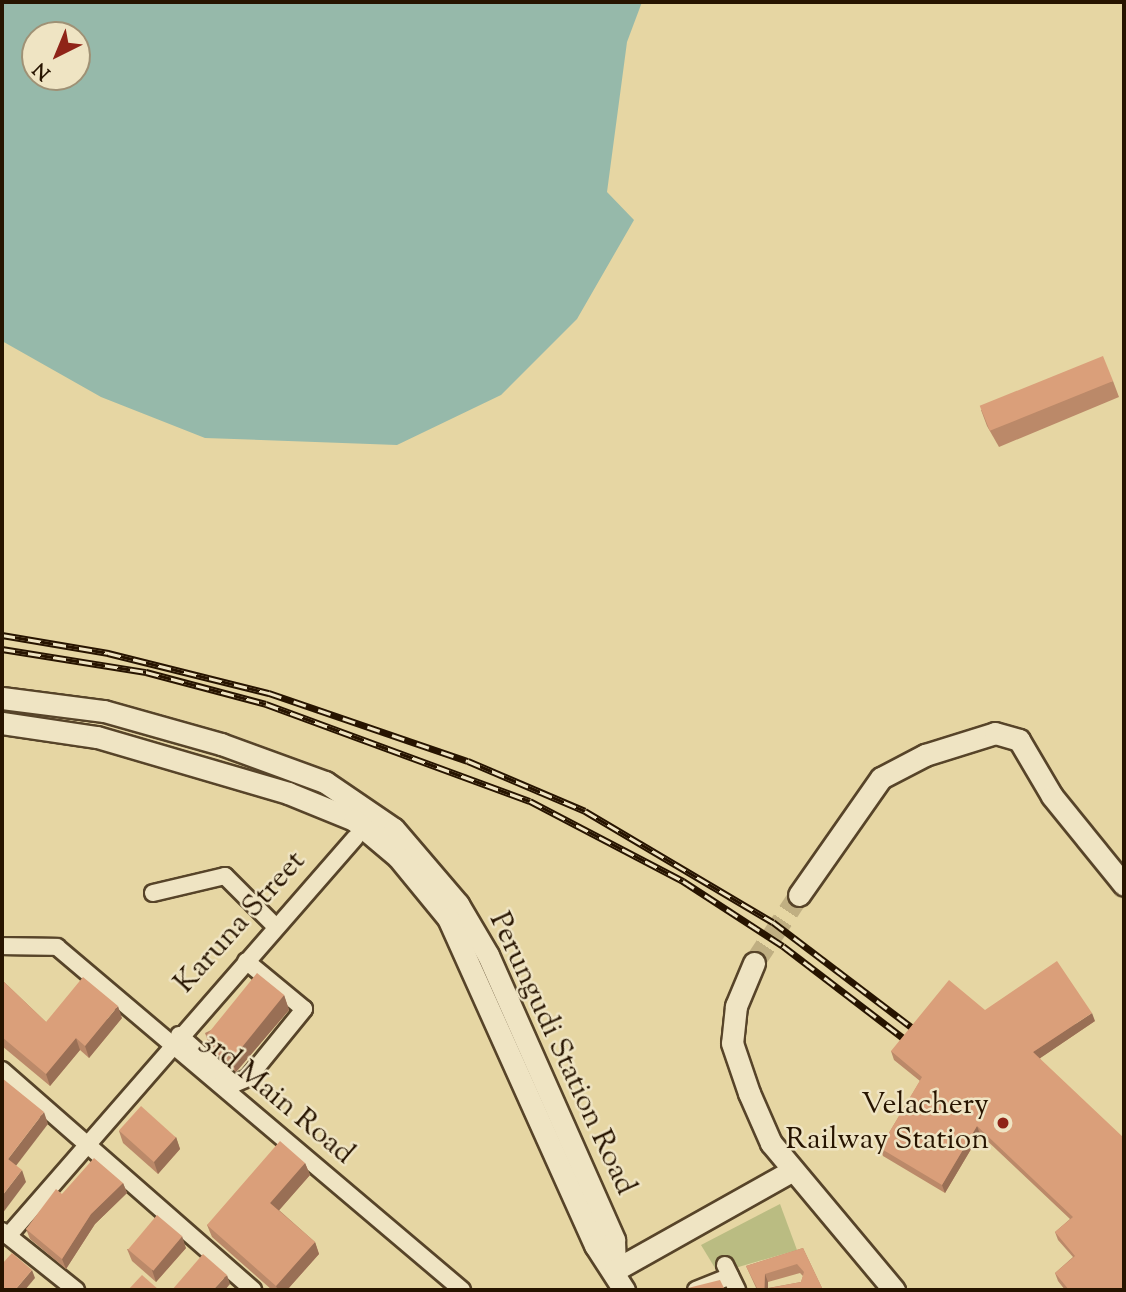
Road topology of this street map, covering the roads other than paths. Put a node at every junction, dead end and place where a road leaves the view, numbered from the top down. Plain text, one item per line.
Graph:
1 (2, 698) edge
2 (2, 723) edge
3 (355, 838) dead end
4 (1124, 885) edge
5 (153, 893) dead end
6 (799, 895) tunnel mouth
7 (276, 927) junction
8 (2, 946) edge
9 (246, 961) junction
10 (754, 963) tunnel mouth
11 (262, 973) junction
12 (225, 984) junction
13 (240, 998) junction
14 (194, 1018) junction
15 (219, 1024) edge
16 (174, 1040) junction
17 (196, 1051) junction
18 (2, 1070) edge
19 (89, 1140) junction
20 (793, 1170) junction
21 (5, 1233) edge
22 (615, 1270) junction
23 (731, 1277) edge
24 (76, 1290) edge
25 (253, 1290) edge
26 (462, 1290) edge
27 (624, 1290) edge
28 (696, 1290) edge
29 (894, 1290) edge

1 - 22 street, Perungudi Station Road
2 - 22 street, Perungudi Station Road
3 - 7 street, Karuna Street
4 - 6 street
5 - 7 street
7 - 9 street, Karuna Street
8 - 16 street, 3rd Main Road
9 - 11 street
9 - 12 street, Karuna Street
10 - 20 street
11 - 13 street
11 - 17 street
12 - 13 street
12 - 14 street, Karuna Street
13 - 15 street
14 - 16 street, Karuna Street
14 - 17 street
16 - 17 street
16 - 19 street, Karuna Street
16 - 26 street, 3rd Main Road
18 - 19 street
19 - 21 street, Karuna Street
19 - 25 street
20 - 22 street
20 - 29 street
21 - 24 street
22 - 27 street, Perungudi Station Road
23 - 28 street

